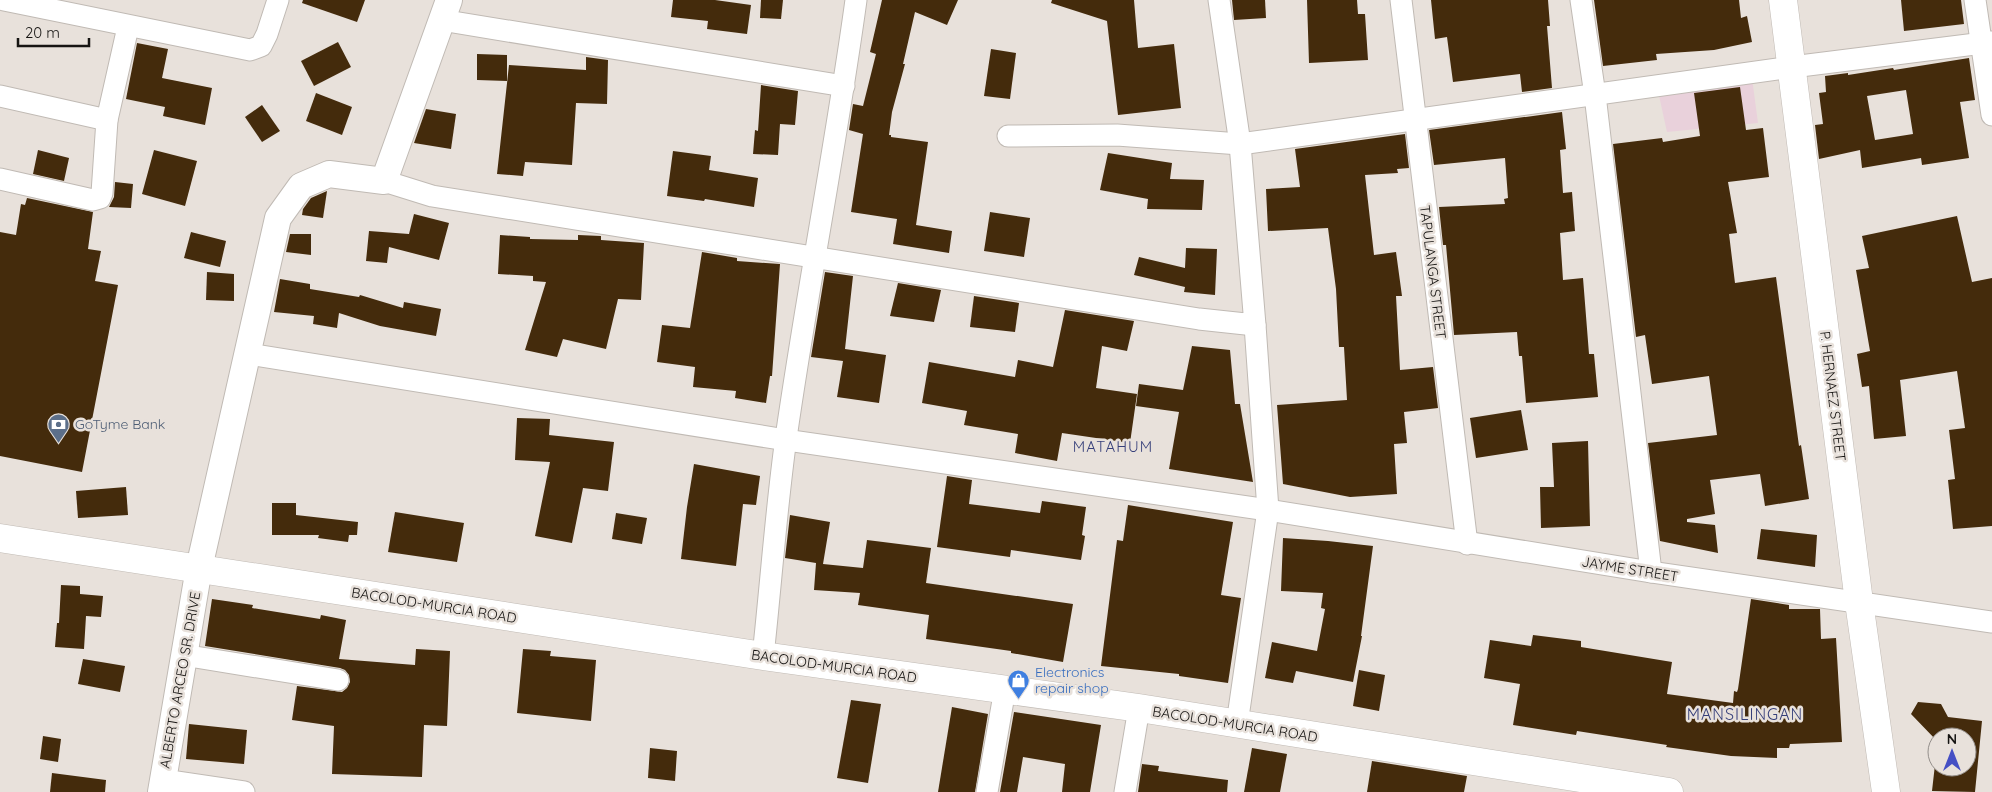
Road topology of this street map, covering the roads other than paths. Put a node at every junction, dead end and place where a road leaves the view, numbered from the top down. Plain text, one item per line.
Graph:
1 (4, 0) edge
2 (278, 0) edge
3 (856, 0) edge
4 (1219, 0) edge
5 (1400, 0) edge
6 (1581, 0) edge
7 (1783, 0) edge
8 (1975, 0) edge
9 (445, 10) edge
10 (128, 27) junction
11 (1987, 43) edge
12 (1792, 67) junction
13 (844, 86) junction
14 (1594, 95) junction
15 (0, 96) edge
16 (1992, 115) edge
17 (107, 120) junction
18 (1414, 120) junction
19 (1008, 136) dead end
20 (1240, 144) junction
21 (0, 179) edge
22 (384, 181) junction
23 (814, 257) junction
24 (1255, 325) junction
25 (248, 354) junction
26 (786, 440) junction
27 (1268, 510) junction
28 (0, 538) edge
29 (1467, 544) junction
30 (199, 568) junction
31 (1651, 572) junction
32 (1859, 602) junction
33 (1992, 622) edge
34 (183, 655) junction
35 (763, 656) junction
36 (338, 680) dead end
37 (1004, 690) junction
38 (1139, 708) junction
39 (1237, 724) junction
40 (162, 786) edge
41 (244, 792) edge
42 (987, 792) edge
43 (1125, 792) edge
44 (1669, 792) edge
45 (1886, 792) edge

1 - 10 street
2 - 10 street
3 - 13 street
4 - 20 street
5 - 18 street, TAPULANGA STREET
6 - 14 street
7 - 12 main road, P. HERNAEZ STREET
8 - 11 street
9 - 13 street
9 - 22 street
10 - 17 street
11 - 12 street
11 - 16 street
12 - 14 street
12 - 32 main road, P. HERNAEZ STREET
13 - 23 street
14 - 18 street
14 - 31 street
15 - 17 street
17 - 21 street
18 - 20 street
18 - 29 street, TAPULANGA STREET
19 - 20 street
20 - 24 street
22 - 23 street
22 - 25 street, ALBERTO ARCEO SR. DRIVE
23 - 24 street
23 - 26 street
24 - 27 street
25 - 26 street, JAYME STREET
25 - 30 street, ALBERTO ARCEO SR. DRIVE
26 - 27 street, JAYME STREET
26 - 35 street
27 - 29 street, JAYME STREET
27 - 39 street
28 - 30 main road, BACOLOD-MURCIA ROAD
29 - 31 street, JAYME STREET
30 - 34 street, ALBERTO ARCEO SR. DRIVE
30 - 35 main road, BACOLOD-MURCIA ROAD
31 - 32 street, JAYME STREET
32 - 33 street, JAYME STREET
32 - 45 main road, P. HERNAEZ STREET
34 - 36 street
34 - 40 street, ALBERTO ARCEO SR. DRIVE
35 - 37 main road, BACOLOD-MURCIA ROAD
37 - 38 main road, BACOLOD-MURCIA ROAD
37 - 42 street
38 - 39 main road, BACOLOD-MURCIA ROAD
38 - 43 street
39 - 44 main road, BACOLOD-MURCIA ROAD
40 - 41 street

